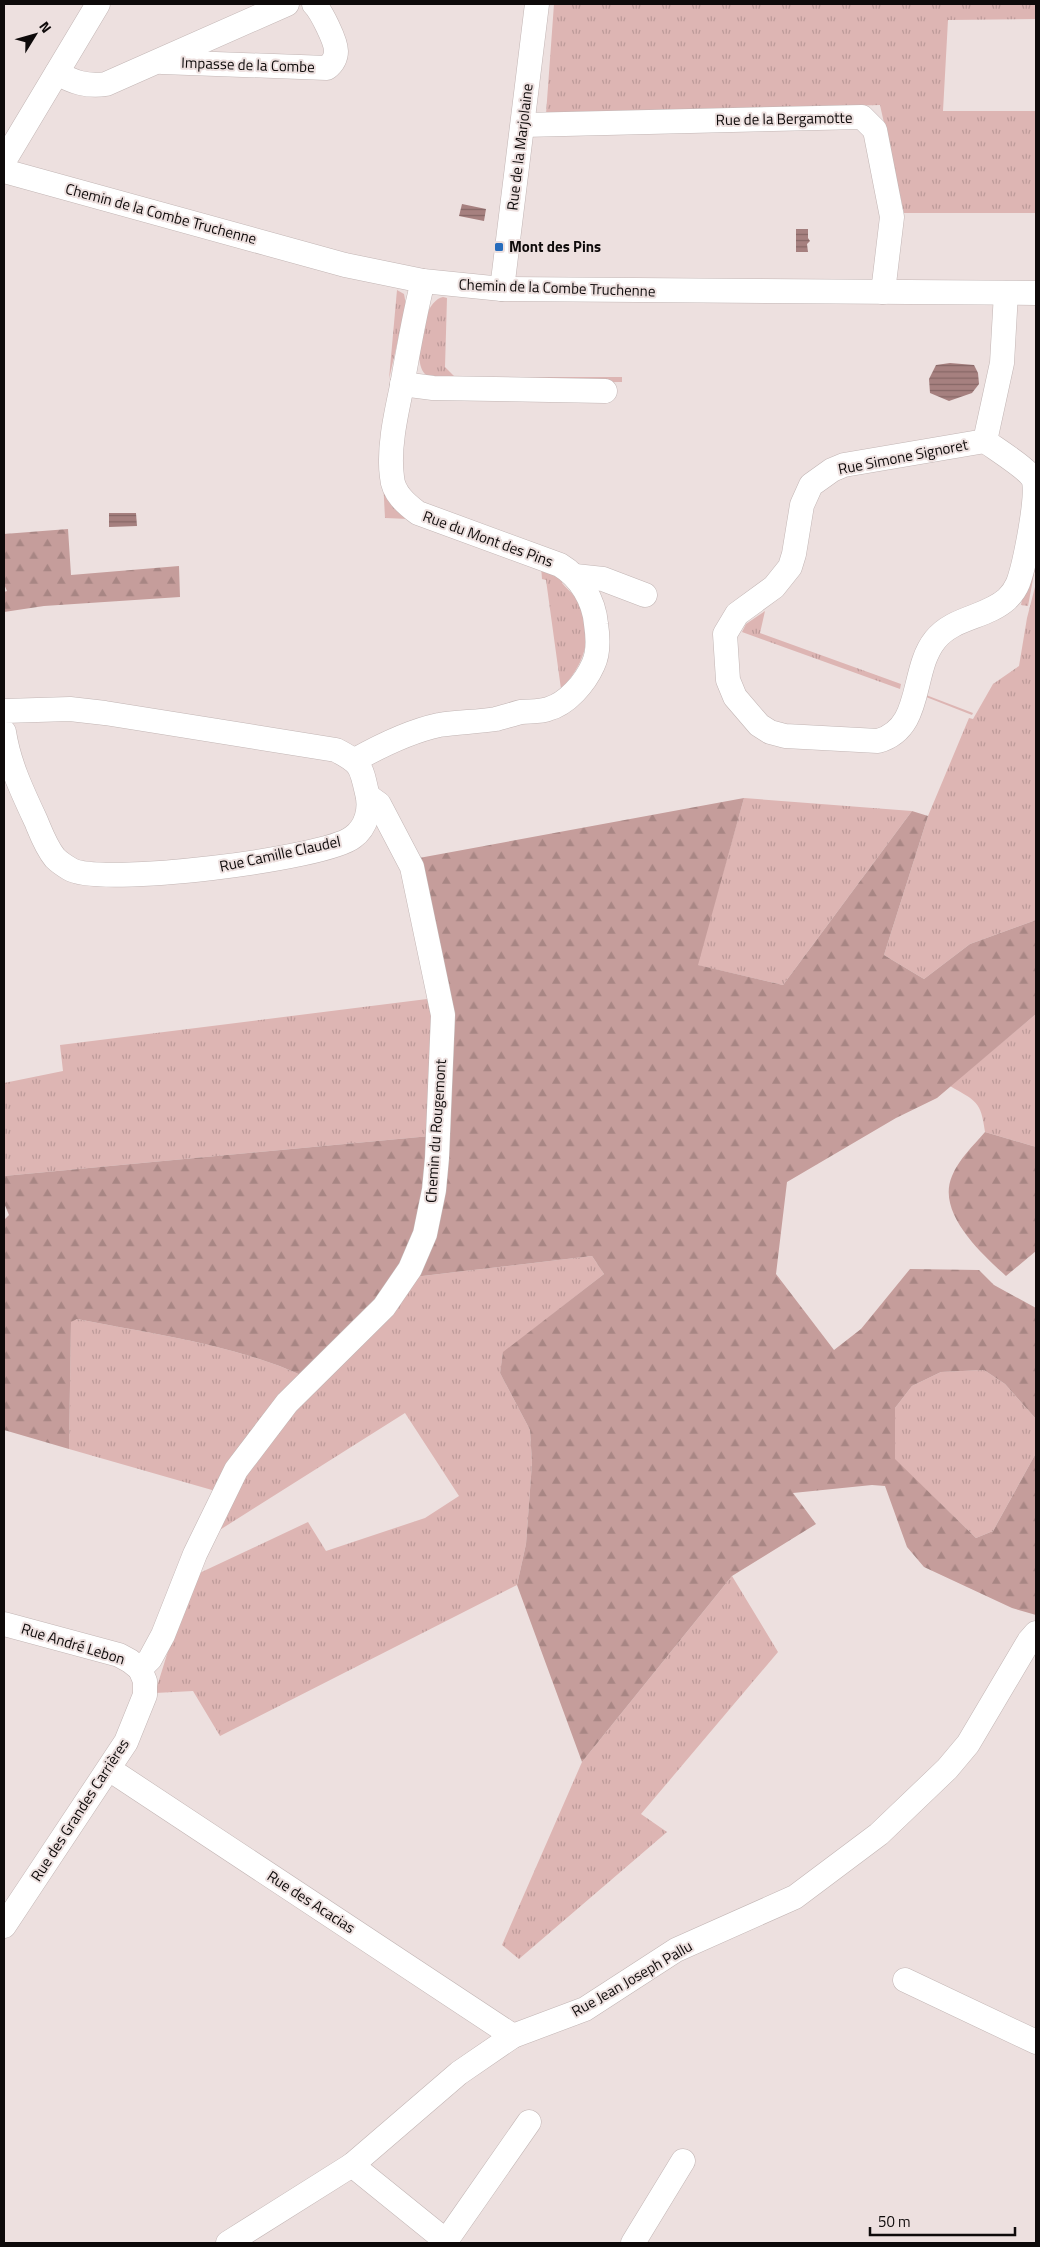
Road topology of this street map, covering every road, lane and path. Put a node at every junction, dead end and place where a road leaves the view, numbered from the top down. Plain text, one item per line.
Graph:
1 (98, 4) edge
2 (287, 4) edge
3 (314, 4) edge
4 (537, 4) edge
5 (155, 62) junction
6 (57, 73) junction
7 (523, 125) junction
8 (4, 161) edge
9 (4, 170) edge
10 (423, 281) junction
11 (502, 289) junction
12 (883, 292) junction
13 (1006, 293) junction
14 (1036, 293) edge
15 (402, 384) junction
16 (606, 391) dead end
17 (985, 441) junction
18 (575, 576) junction
19 (645, 595) dead end
20 (4, 711) edge
21 (4, 732) edge
22 (355, 760) junction
23 (368, 796) junction
24 (4, 1624) edge
25 (1036, 1633) edge
26 (140, 1669) junction
27 (109, 1769) junction
28 (4, 1926) edge
29 (906, 1980) dead end
30 (512, 2036) junction
31 (1036, 2042) edge
32 (528, 2122) dead end
33 (682, 2161) dead end
34 (352, 2165) junction
35 (637, 2242) edge
36 (228, 2243) edge

1 - 6 street
2 - 5 street, Impasse de la Combe
3 - 5 street, Impasse de la Combe
4 - 7 street, Rue de la Marjolaine
5 - 6 street, Impasse de la Combe
6 - 8 street
7 - 11 street, Rue de la Marjolaine
7 - 12 street, Rue de la Bergamotte
9 - 10 street, Chemin de la Combe Truchenne
10 - 11 street, Chemin de la Combe Truchenne
10 - 15 street, Rue du Mont des Pins
11 - 12 street, Chemin de la Combe Truchenne
12 - 13 street, Chemin de la Combe Truchenne
13 - 14 street, Chemin de la Combe Truchenne
13 - 17 street, Rue Simone Signoret
15 - 16 street
15 - 18 street, Rue du Mont des Pins
17 - 17 street, Rue Simone Signoret
18 - 19 street, Rue du Mont des Pins
18 - 22 street, Rue du Mont des Pins
20 - 22 street
21 - 23 street, Rue Camille Claudel
22 - 23 street, Rue Camille Claudel
23 - 26 street, Chemin du Rougemont
24 - 26 street, Rue André Lebon
25 - 30 street, Rue Jean Joseph Pallu
26 - 27 street, Rue des Grandes Carrières
27 - 28 street, Rue des Grandes Carrières
27 - 30 street, Rue des Acacias
29 - 31 street
30 - 34 street, Rue Jean Joseph Pallu
32 - 34 street
33 - 35 street
34 - 36 street, Rue Jean Joseph Pallu

